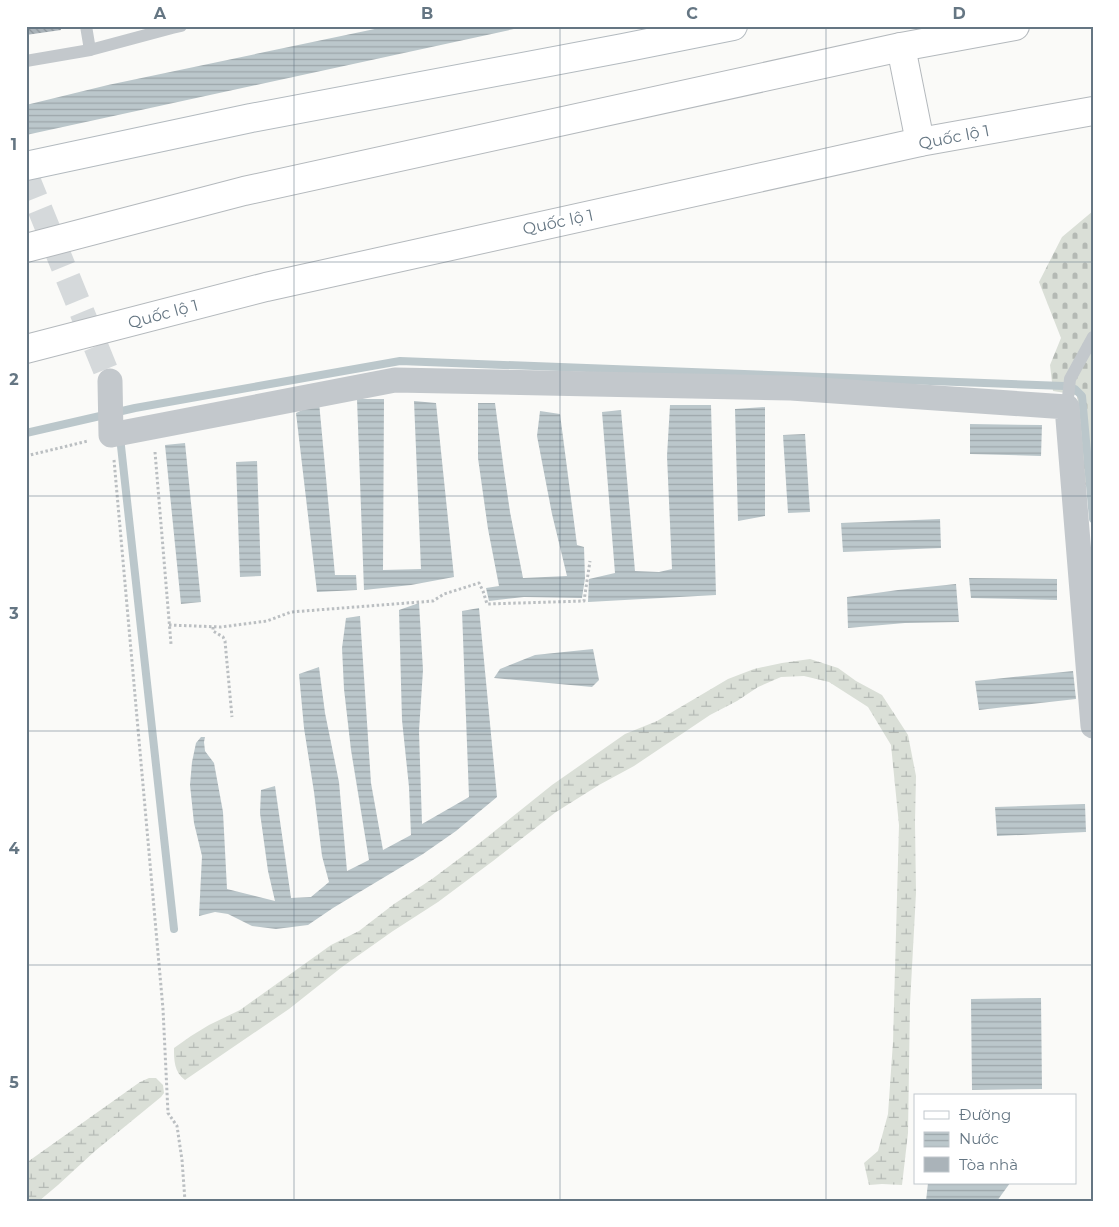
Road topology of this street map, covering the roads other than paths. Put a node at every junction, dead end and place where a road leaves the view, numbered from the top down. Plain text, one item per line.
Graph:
1 (86, 26) edge
2 (181, 26) edge
3 (733, 26) edge
4 (1015, 26) edge
5 (901, 47) junction
6 (90, 50) junction
7 (26, 61) edge
8 (1093, 111) edge
9 (920, 142) junction
10 (26, 166) edge
11 (26, 248) edge
12 (1093, 337) edge
13 (26, 349) edge
14 (110, 381) tunnel mouth
15 (1067, 407) junction
16 (1093, 726) edge

1 - 6 lane
2 - 6 lane
3 - 10 main road
4 - 5 main road
5 - 9 main road
5 - 11 main road
6 - 7 lane
8 - 9 main road, Quốc lộ 1
9 - 13 main road, Quốc lộ 1
12 - 15 lane
14 - 15 street
15 - 16 street

